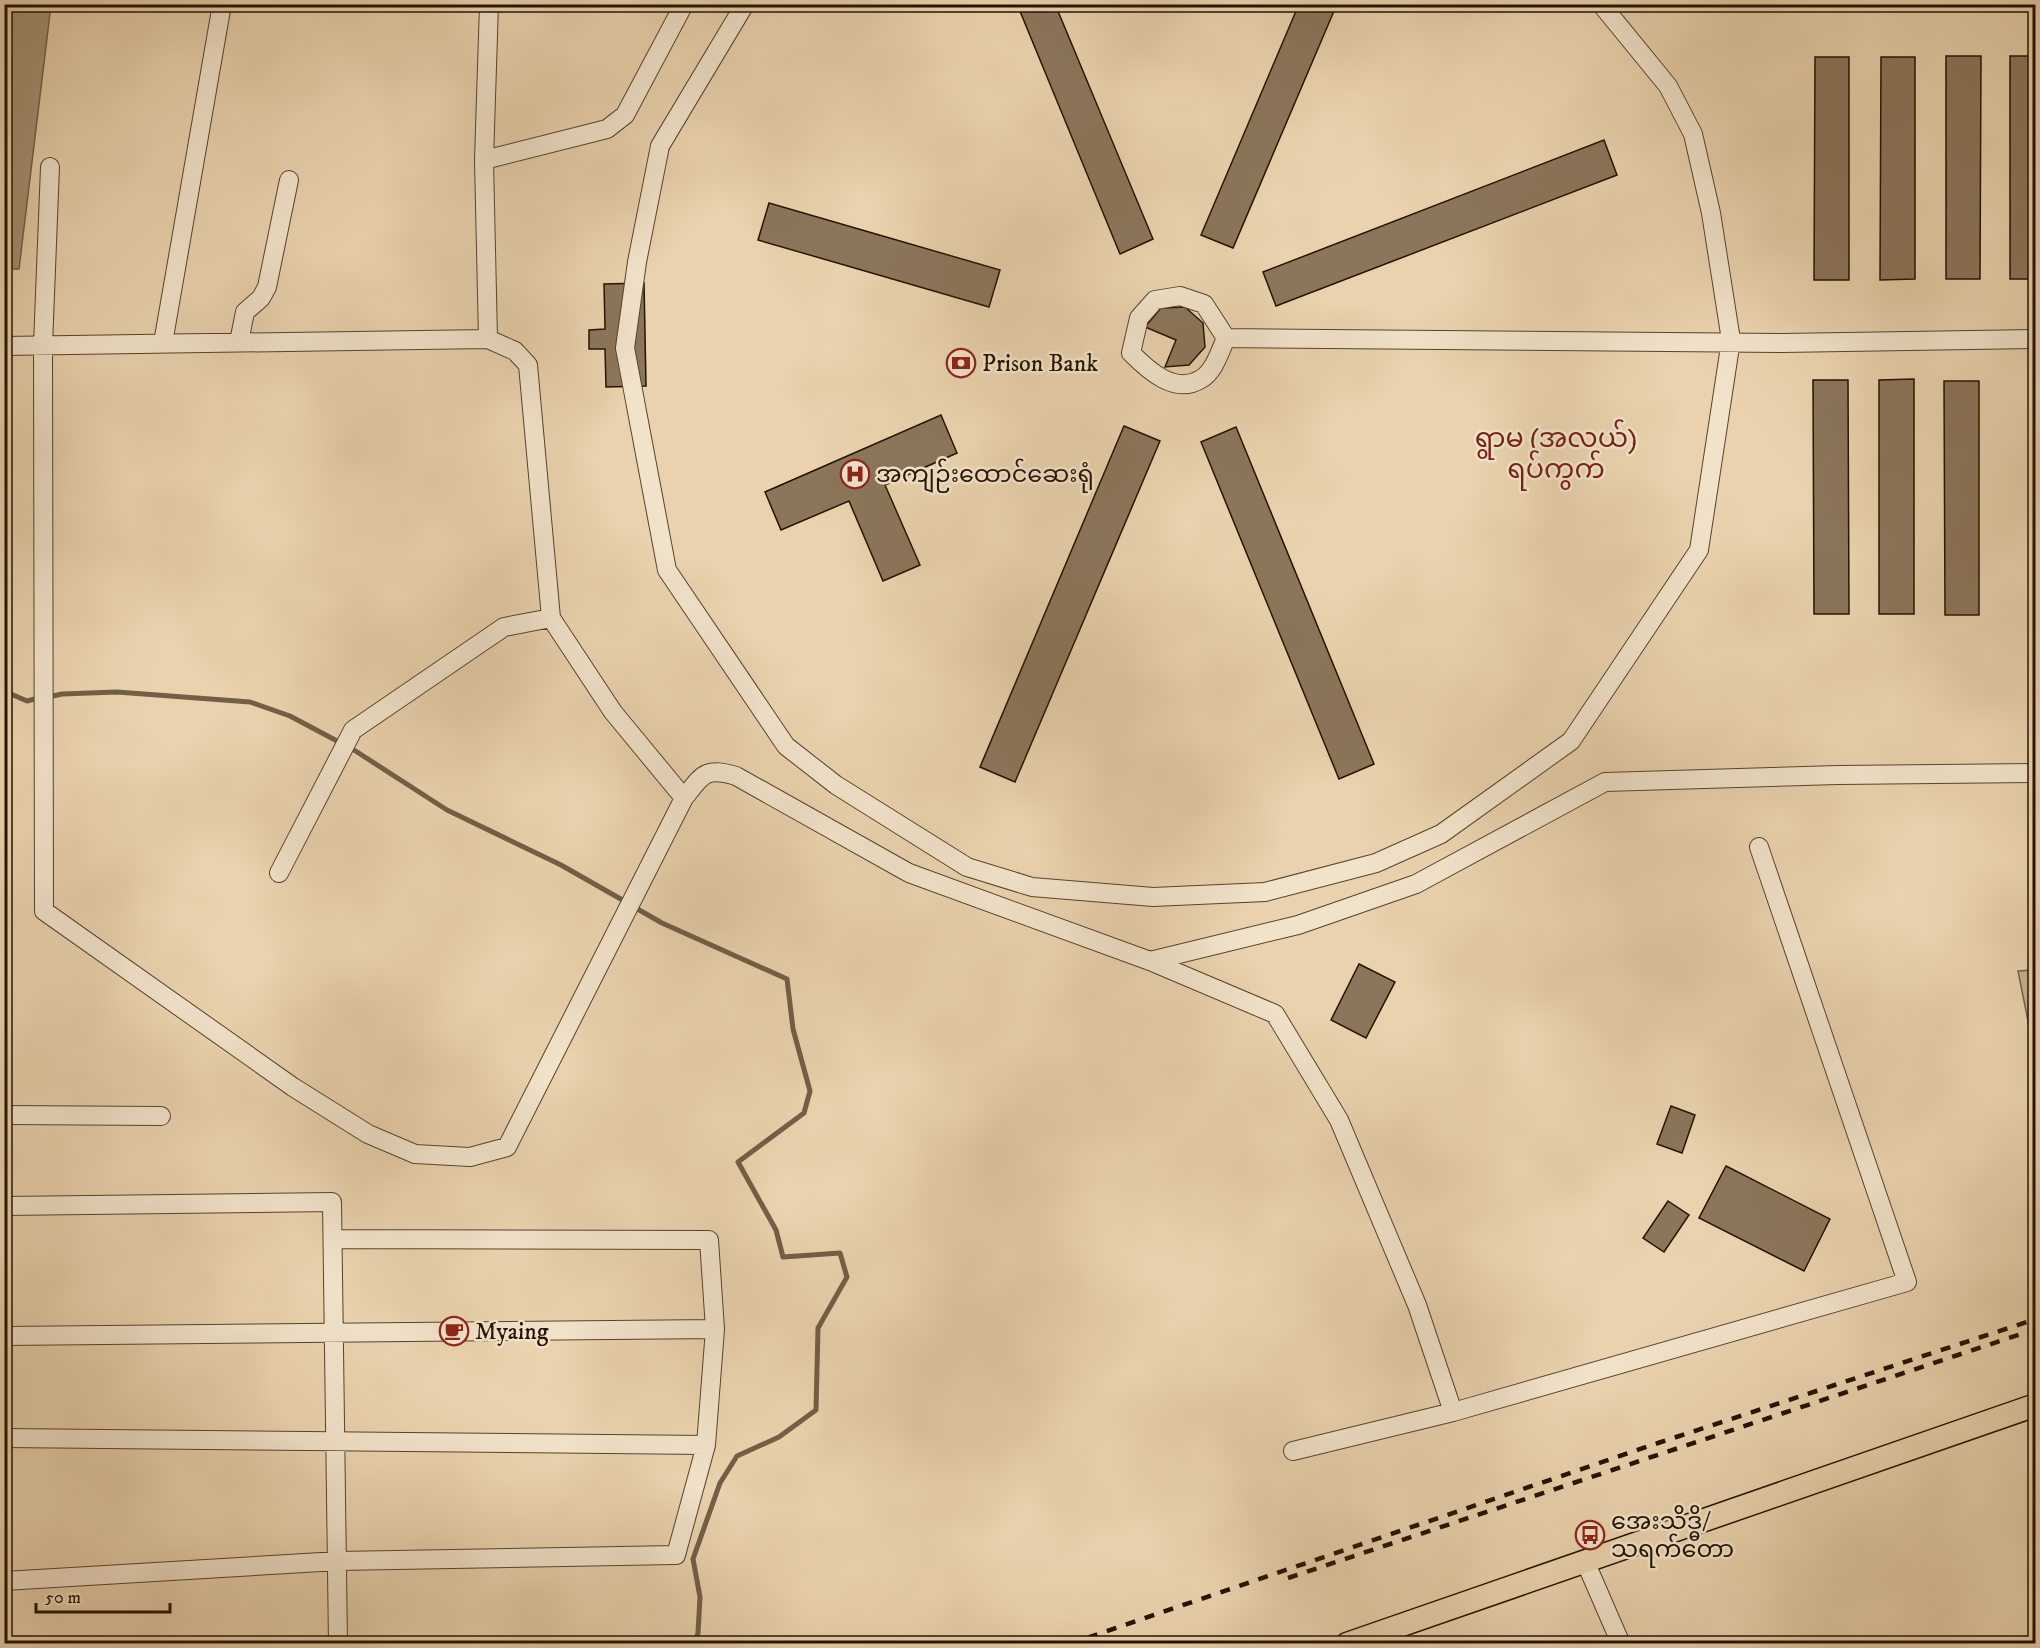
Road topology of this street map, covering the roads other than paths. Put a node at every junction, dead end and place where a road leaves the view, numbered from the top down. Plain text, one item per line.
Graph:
1 (222, 4) edge
2 (489, 4) edge
3 (684, 4) edge
4 (745, 4) edge
5 (1601, 4) edge
6 (484, 160) junction
7 (50, 167) dead end
8 (289, 180) dead end
9 (1226, 338) junction
10 (488, 339) junction
11 (2036, 339) edge
12 (1731, 340) junction
13 (239, 342) junction
14 (163, 343) junction
15 (44, 345) junction
16 (4, 346) edge
17 (551, 618) junction
18 (2036, 773) edge
19 (684, 798) junction
20 (1759, 847) dead end
21 (279, 873) dead end
22 (1150, 961) junction
23 (4, 1115) edge
24 (161, 1116) dead end
25 (4, 1206) edge
26 (333, 1239) junction
27 (715, 1329) junction
28 (335, 1333) junction
29 (4, 1336) edge
30 (2036, 1406) edge
31 (1453, 1412) junction
32 (4, 1438) edge
33 (336, 1442) junction
34 (706, 1445) junction
35 (1293, 1451) dead end
36 (338, 1561) junction
37 (1586, 1561) junction
38 (4, 1581) edge
39 (338, 1644) edge
40 (1347, 1644) edge
41 (1621, 1644) edge

1 - 14 street
2 - 6 street
3 - 6 street
4 - 12 street
5 - 12 street
6 - 10 street
7 - 15 street
8 - 13 street
9 - 9 street
9 - 12 street
10 - 13 street
10 - 17 street
11 - 12 street
13 - 14 street
14 - 15 street
15 - 16 street
15 - 19 street
17 - 19 street
17 - 21 street
18 - 22 street
19 - 22 street
20 - 31 street
22 - 31 street
23 - 24 street
25 - 26 street
26 - 27 street
26 - 28 street
27 - 28 street
27 - 34 street
28 - 29 street
28 - 33 street
30 - 37 main road
31 - 35 street
32 - 33 street
33 - 34 street
33 - 36 street
34 - 36 street
36 - 38 street
36 - 39 street
37 - 40 main road
37 - 41 street

